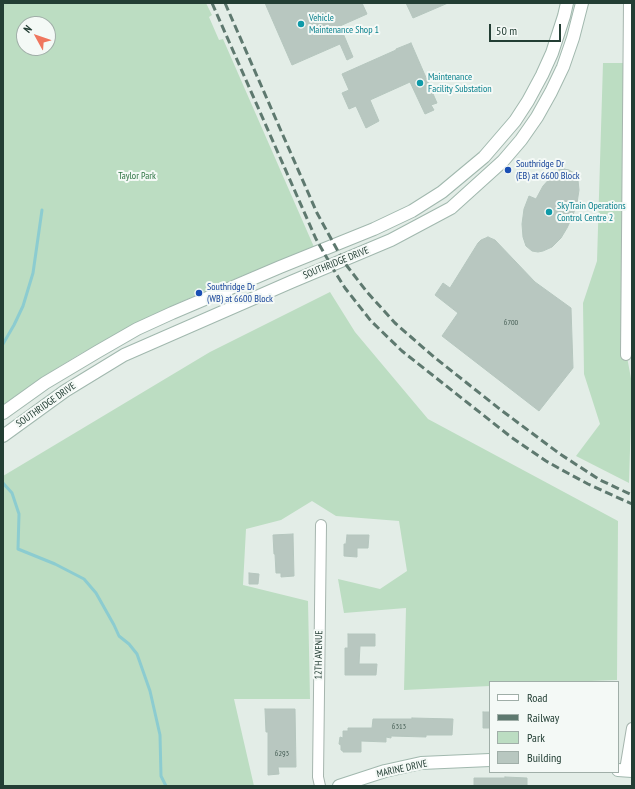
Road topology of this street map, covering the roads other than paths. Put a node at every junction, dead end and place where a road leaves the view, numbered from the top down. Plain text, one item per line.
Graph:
1 (567, 3) edge
2 (582, 3) edge
3 (629, 3) edge
4 (630, 120) edge
5 (484, 157) junction
6 (480, 182) junction
7 (626, 355) dead end
8 (3, 412) edge
9 (3, 436) edge
10 (321, 525) dead end
11 (632, 728) edge
12 (489, 760) edge
13 (625, 771) edge
14 (320, 786) edge
15 (339, 786) edge

1 - 5 main road, SOUTHRIDGE DRIVE
2 - 6 main road, SOUTHRIDGE DRIVE
3 - 4 street
4 - 7 street
5 - 6 main road
5 - 8 main road, SOUTHRIDGE DRIVE
6 - 9 main road, SOUTHRIDGE DRIVE
10 - 14 street, 12TH AVENUE
11 - 13 street
12 - 15 main road, MARINE DRIVE

